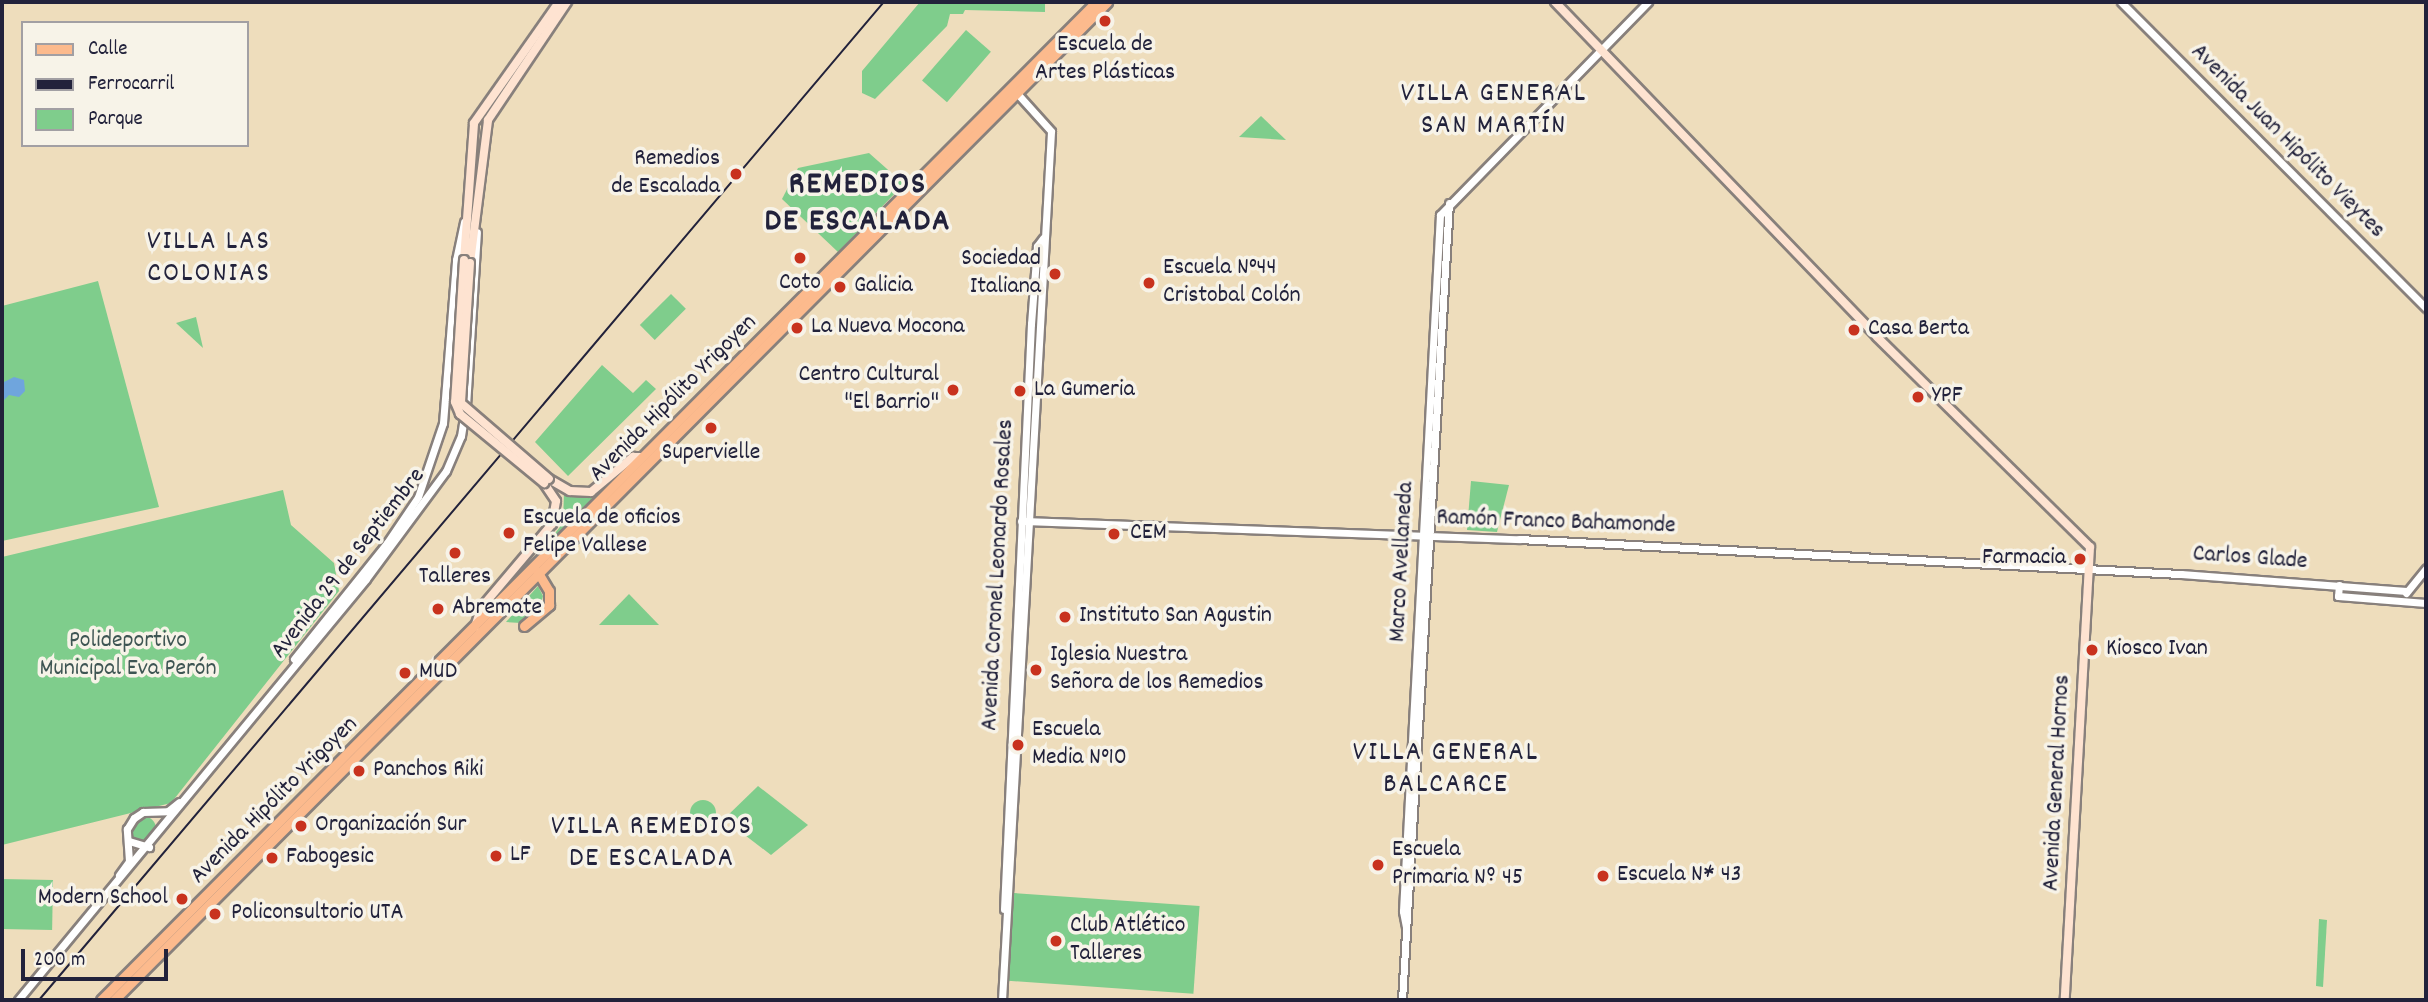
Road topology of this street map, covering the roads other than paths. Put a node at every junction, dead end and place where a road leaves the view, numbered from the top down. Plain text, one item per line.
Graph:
1 (559, 2) edge
2 (567, 2) edge
3 (1096, 2) edge
4 (1107, 2) edge
5 (1555, 2) edge
6 (1648, 2) edge
7 (2121, 2) edge
8 (1600, 49) junction
9 (1014, 90) junction
10 (477, 211) junction
11 (464, 222) junction
12 (1043, 237) junction
13 (467, 261) junction
14 (2426, 308) edge
15 (642, 457) junction
16 (549, 480) junction
17 (1030, 520) junction
18 (1021, 521) junction
19 (1428, 536) junction
20 (531, 554) junction
21 (2426, 568) edge
22 (539, 569) junction
23 (2091, 569) junction
24 (2339, 585) junction
25 (2406, 591) junction
26 (2405, 600) junction
27 (2426, 603) edge
28 (524, 626) dead end
29 (475, 627) junction
30 (151, 812) junction
31 (164, 828) junction
32 (128, 841) junction
33 (149, 847) junction
34 (1005, 916) junction
35 (58, 943) dead end
36 (18, 1000) edge
37 (101, 1000) edge
38 (114, 1000) edge
39 (1002, 1000) edge
40 (1402, 1000) edge
41 (2065, 1000) edge

1 - 11 main road, Avenida 29 de Septiembre
2 - 10 main road, Avenida 29 de Septiembre
3 - 9 main road, Avenida Hipólito Yrigoyen
4 - 9 main road, Avenida Hipólito Yrigoyen
5 - 8 main road, Avenida General Hornos
6 - 8 street, Marco Avellaneda
7 - 14 street, Avenida Juan Hipólito Vieytes
8 - 19 street, Marco Avellaneda
8 - 23 main road, Avenida General Hornos
9 - 12 street, Avenida Coronel Leonardo Rosales
9 - 15 main road, Avenida Hipólito Yrigoyen
9 - 22 main road, Avenida Hipólito Yrigoyen
10 - 13 main road
10 - 31 street, Avenida 29 de Septiembre
11 - 13 main road
11 - 30 street, Avenida 29 de Septiembre
12 - 17 street, Avenida Coronel Leonardo Rosales
12 - 18 street, Avenida Coronel Leonardo Rosales
13 - 16 main road, bridge
13 - 20 main road, bridge
15 - 16 main road
15 - 22 main road, Avenida Hipólito Yrigoyen
16 - 20 main road
17 - 18 street, Ramón Franco Bahamonde
17 - 19 street, Ramón Franco Bahamonde
17 - 34 street, Avenida Coronel Leonardo Rosales
18 - 34 street, Avenida Coronel Leonardo Rosales
19 - 23 street, Ramón Franco Bahamonde
19 - 40 street, Marco Avellaneda
20 - 22 main road
20 - 29 main road
21 - 25 street
22 - 28 main road
22 - 29 main road, Avenida Hipólito Yrigoyen
22 - 38 main road, Avenida Hipólito Yrigoyen
23 - 24 street, Carlos Glade
23 - 41 main road, Avenida General Hornos
24 - 25 street, Carlos Glade
24 - 26 street, Carlos Glade
25 - 26 street
26 - 27 street, Carlos Glade
29 - 37 main road, Avenida Hipólito Yrigoyen
30 - 31 street
30 - 32 street, Avenida 29 de Septiembre
31 - 33 street, Avenida 29 de Septiembre
32 - 33 street
32 - 35 street, Avenida 29 de Septiembre
33 - 36 street, Avenida 29 de Septiembre
34 - 39 street, Avenida Coronel Leonardo Rosales

